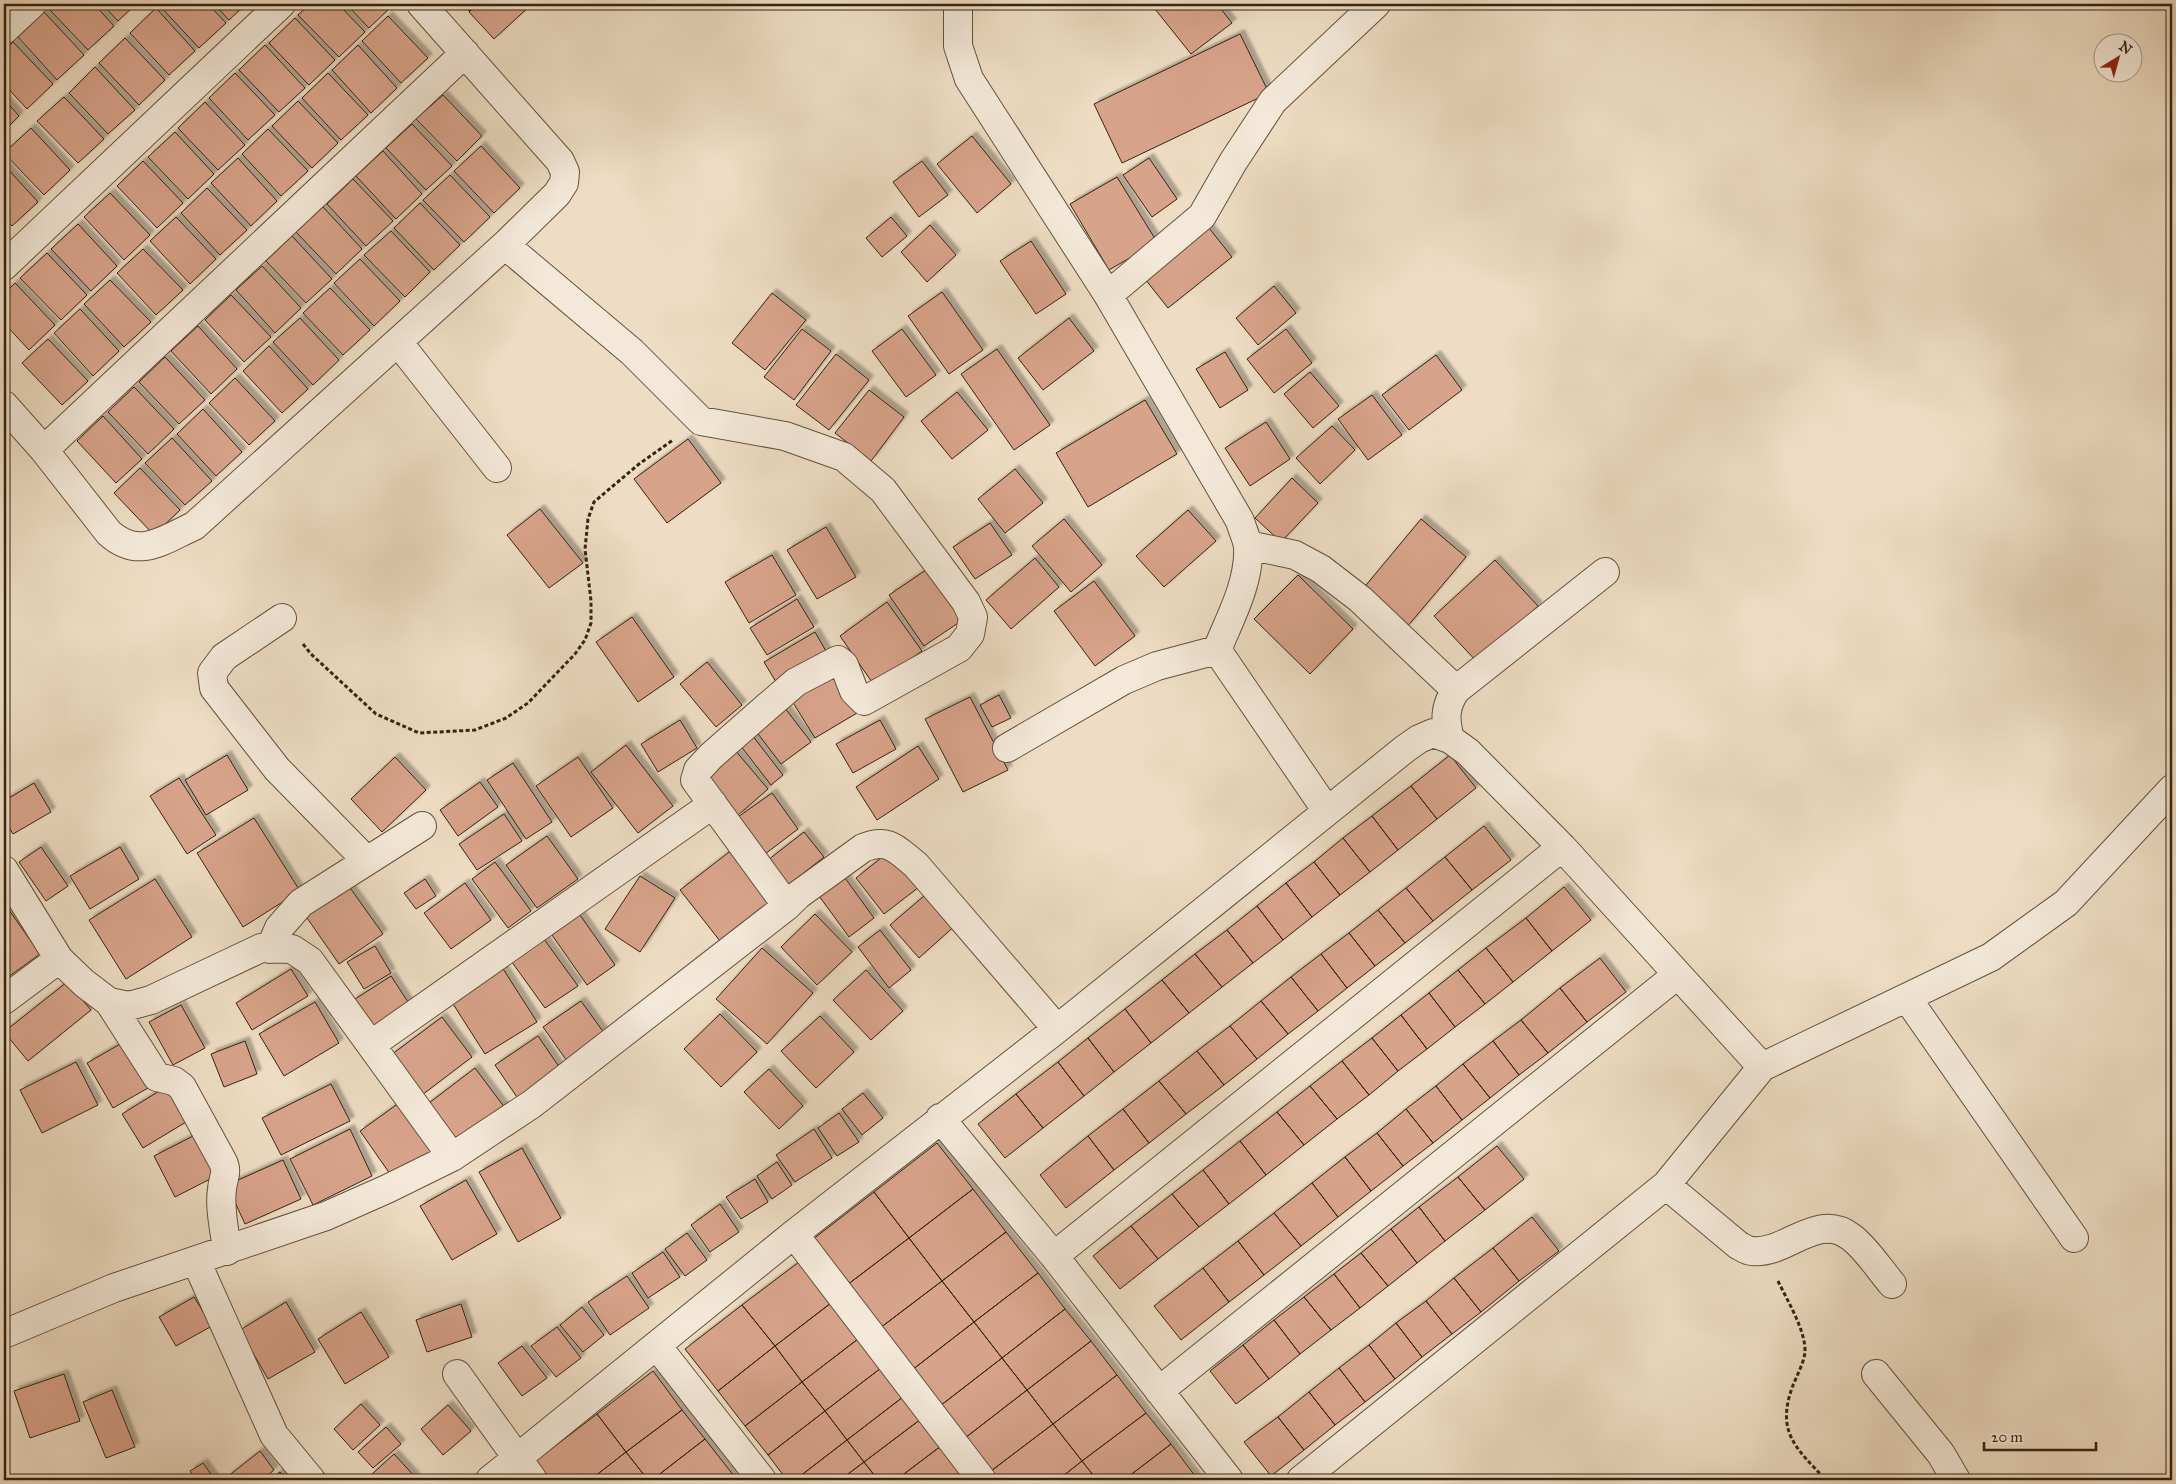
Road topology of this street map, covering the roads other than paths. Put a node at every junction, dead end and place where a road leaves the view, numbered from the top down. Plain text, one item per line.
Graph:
1 (32, 4) edge
2 (281, 4) edge
3 (421, 4) edge
4 (958, 4) edge
5 (1376, 4) edge
6 (4, 30) edge
7 (464, 53) junction
8 (505, 245) junction
9 (4, 266) edge
10 (1108, 295) junction
11 (398, 342) junction
12 (4, 405) edge
13 (44, 450) junction
14 (497, 468) dead end
15 (1248, 545) junction
16 (1605, 572) dead end
17 (282, 618) road end
18 (1217, 650) junction
19 (1456, 690) junction
20 (1450, 739) junction
21 (1007, 748) dead end
22 (2172, 789) edge
23 (713, 804) junction
24 (1327, 811) junction
25 (422, 826) dead end
26 (1562, 847) junction
27 (367, 861) junction
28 (4, 870) edge
29 (787, 906) junction
30 (270, 949) junction
31 (59, 959) junction
32 (1678, 975) junction
33 (1907, 998) junction
34 (4, 1000) edge
35 (109, 1002) junction
36 (1056, 1029) junction
37 (372, 1044) junction
38 (1762, 1067) junction
39 (940, 1118) junction
40 (452, 1157) junction
41 (1666, 1185) junction
42 (794, 1234) junction
43 (2074, 1238) dead end
44 (227, 1251) junction
45 (1054, 1256) junction
46 (196, 1262) junction
47 (1892, 1284) dead end
48 (4, 1334) edge
49 (656, 1346) junction
50 (457, 1374) dead end
51 (1876, 1374) dead end
52 (1159, 1391) junction
53 (516, 1459) junction
54 (311, 1480) edge
55 (490, 1480) edge
56 (532, 1480) edge
57 (762, 1480) edge
58 (982, 1480) edge
59 (1229, 1480) edge
60 (1301, 1480) edge
61 (1956, 1480) edge

1 - 6 street
2 - 9 street
3 - 7 street
4 - 10 street
5 - 10 street
7 - 8 street
7 - 13 street
8 - 11 street
8 - 23 street
10 - 15 street
11 - 13 street
11 - 14 street
12 - 13 street
15 - 18 street
15 - 19 street
16 - 19 street
17 - 27 street
18 - 21 street
18 - 24 street
19 - 20 street
20 - 24 street
20 - 26 street
22 - 33 street
23 - 29 street
23 - 37 street
24 - 36 street
25 - 27 street
26 - 32 street
26 - 45 street
27 - 30 street
28 - 31 street
29 - 36 street
29 - 40 street
30 - 35 street
30 - 37 street
31 - 34 street
31 - 35 street
32 - 38 street
32 - 52 street
33 - 38 street
33 - 43 street
35 - 44 street
36 - 39 street
37 - 40 street
38 - 41 street
39 - 42 street
39 - 45 street
40 - 44 street
41 - 47 street
41 - 60 street
42 - 49 street
42 - 58 street
44 - 46 street
45 - 52 street
46 - 48 street
46 - 54 street
49 - 53 street
49 - 57 street
50 - 53 street
51 - 61 street
52 - 59 street
53 - 55 street
53 - 56 street

